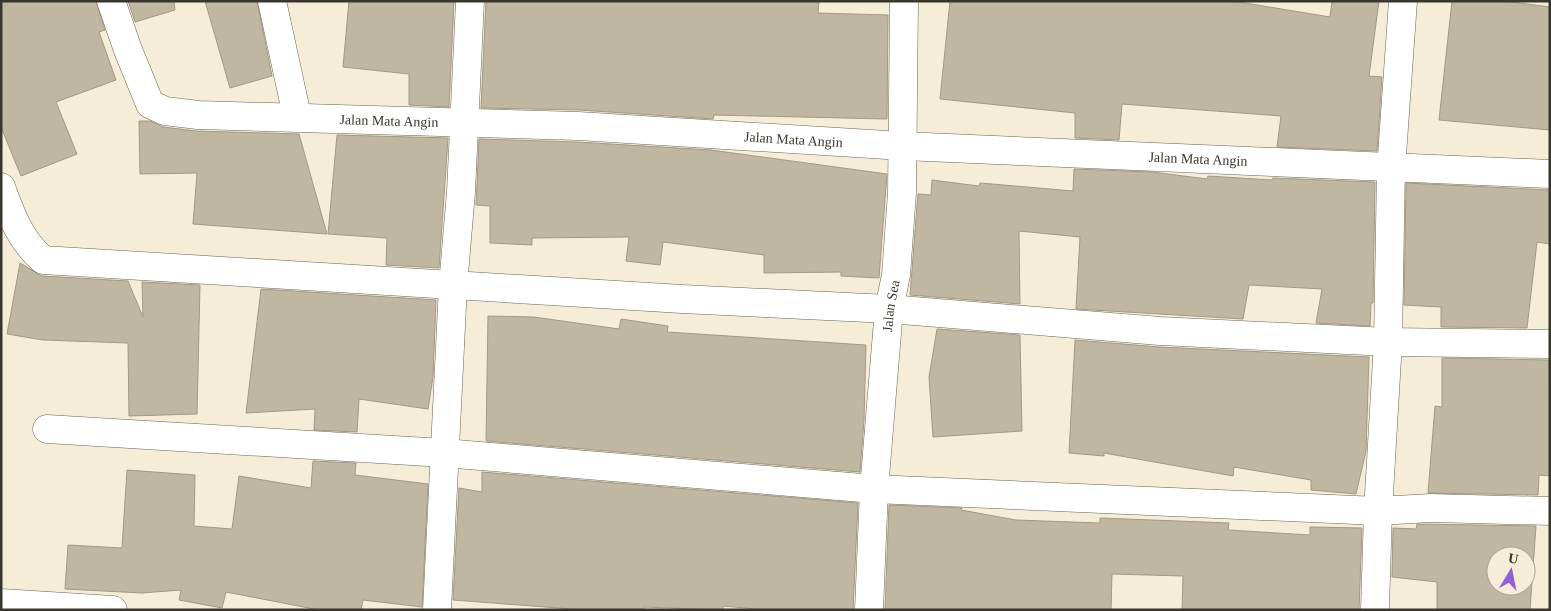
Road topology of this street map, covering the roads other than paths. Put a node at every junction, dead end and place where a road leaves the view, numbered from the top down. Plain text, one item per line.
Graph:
1 (111, 1) edge
2 (272, 1) edge
3 (470, 1) edge
4 (904, 1) edge
5 (1403, 1) edge
6 (297, 116) junction
7 (464, 121) junction
8 (903, 146) junction
9 (1392, 168) junction
10 (1550, 174) edge
11 (1, 187) edge
12 (452, 286) junction
13 (889, 309) junction
14 (1388, 342) junction
15 (1550, 344) edge
16 (47, 429) dead end
17 (444, 453) junction
18 (874, 489) junction
19 (1378, 511) junction
20 (1550, 511) edge
21 (1, 603) edge
22 (113, 610) edge
23 (437, 610) edge
24 (869, 610) edge
25 (1375, 610) edge

1 - 6 street, Jalan Mata Angin
2 - 6 street
3 - 7 street
4 - 8 street, Jalan Sea
5 - 9 street
6 - 7 street, Jalan Mata Angin
7 - 8 street, Jalan Mata Angin
7 - 12 street
8 - 9 street, Jalan Mata Angin
8 - 13 street, Jalan Sea
9 - 10 street, Jalan Mata Angin
9 - 14 street
11 - 12 street
12 - 13 street
12 - 17 street
13 - 14 street
13 - 18 street, Jalan Sea
14 - 15 street
14 - 19 street
16 - 17 street
17 - 18 street
17 - 23 street
18 - 19 street
18 - 24 street, Jalan Sea
19 - 20 street
19 - 25 street
21 - 22 street

